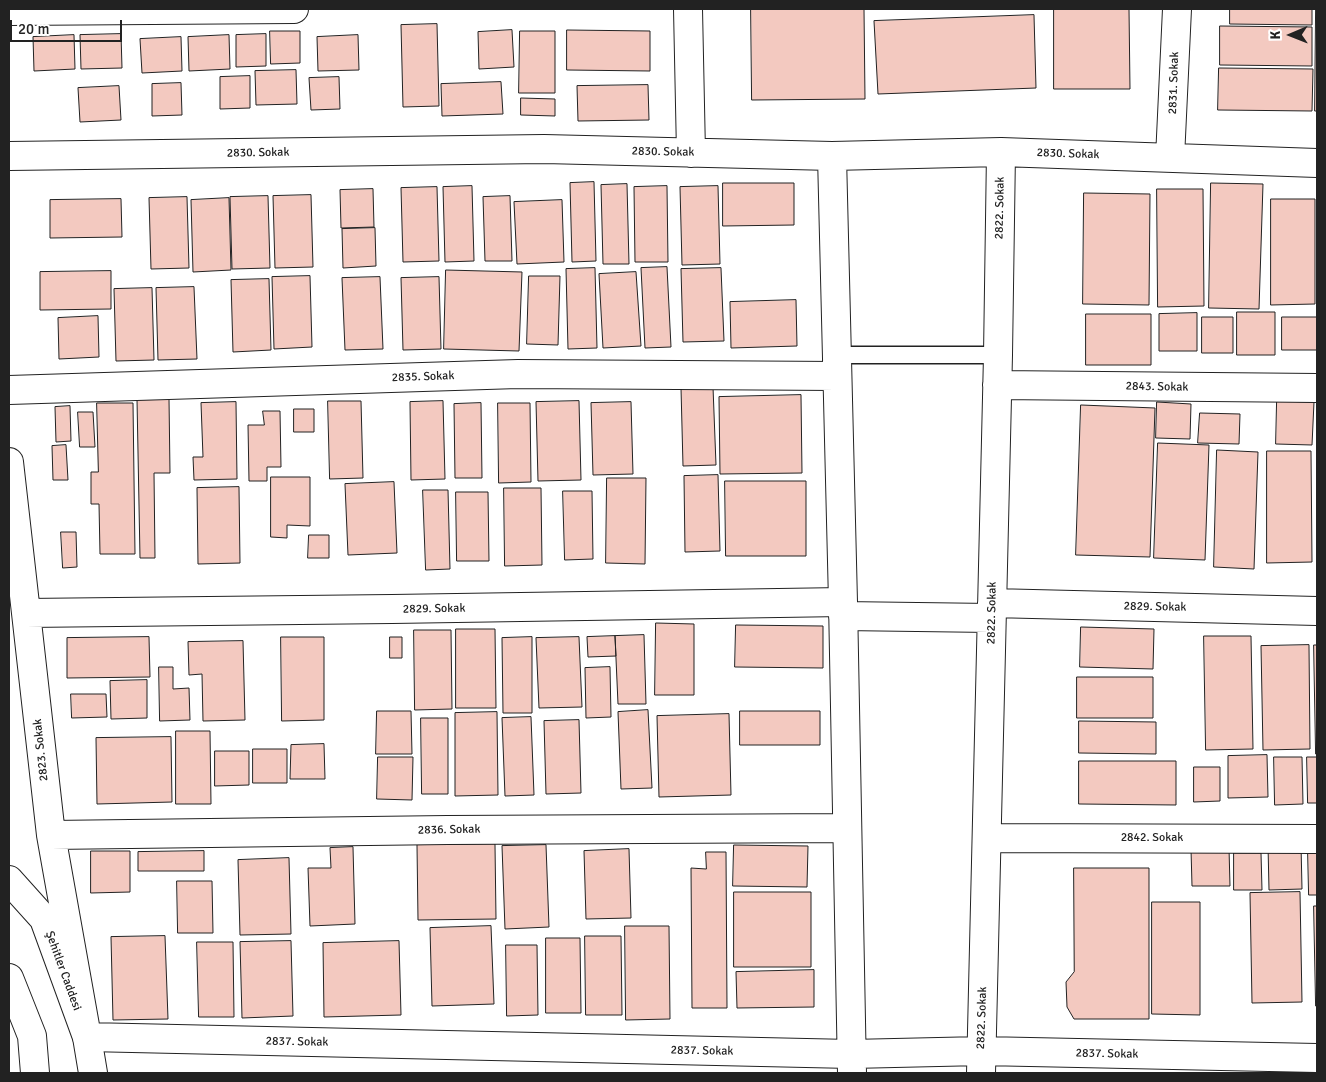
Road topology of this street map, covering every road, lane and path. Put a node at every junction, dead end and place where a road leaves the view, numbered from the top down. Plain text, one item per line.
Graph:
1 (294, 9) edge
2 (688, 9) edge
3 (1177, 9) edge
4 (9, 11) edge
5 (1001, 152) junction
6 (691, 153) junction
7 (9, 156) edge
8 (832, 156) junction
9 (1170, 158) junction
10 (1317, 163) edge
11 (998, 355) junction
12 (837, 365) junction
13 (997, 385) junction
14 (1317, 388) edge
15 (9, 390) edge
16 (9, 462) edge
17 (843, 609) junction
18 (1317, 610) edge
19 (992, 611) junction
20 (26, 613) junction
21 (847, 828) junction
22 (51, 835) junction
23 (987, 838) junction
24 (1317, 839) edge
25 (9, 880) edge
26 (9, 978) edge
27 (87, 1037) junction
28 (1317, 1058) edge
29 (981, 1062) edge
30 (852, 1064) edge
31 (35, 1073) edge
32 (93, 1073) edge

1 - 4 street
2 - 6 street
3 - 9 street, 2831. Sokak
5 - 8 street, 2830. Sokak
5 - 9 street, 2830. Sokak
5 - 11 street, 2822. Sokak
6 - 7 street, 2830. Sokak
6 - 8 street, 2830. Sokak
8 - 12 street
9 - 10 street, 2830. Sokak
11 - 12 lane
11 - 13 street, 2822. Sokak
12 - 15 street, 2835. Sokak
12 - 17 street
13 - 14 street, 2843. Sokak
13 - 19 street, 2822. Sokak
16 - 20 street, 2823. Sokak
17 - 19 street, 2829. Sokak
17 - 20 street, 2829. Sokak
17 - 21 street
18 - 19 street, 2829. Sokak
19 - 23 street, 2822. Sokak
20 - 22 street, 2823. Sokak
21 - 22 street, 2836. Sokak
21 - 30 street
22 - 27 street, 2823. Sokak
23 - 24 street, 2842. Sokak
23 - 29 street, 2822. Sokak
25 - 27 street, Şehitler Caddesi
26 - 31 street
27 - 30 street, 2837. Sokak
27 - 32 street, Şehitler Caddesi
28 - 29 street, 2837. Sokak
29 - 30 street, 2837. Sokak

